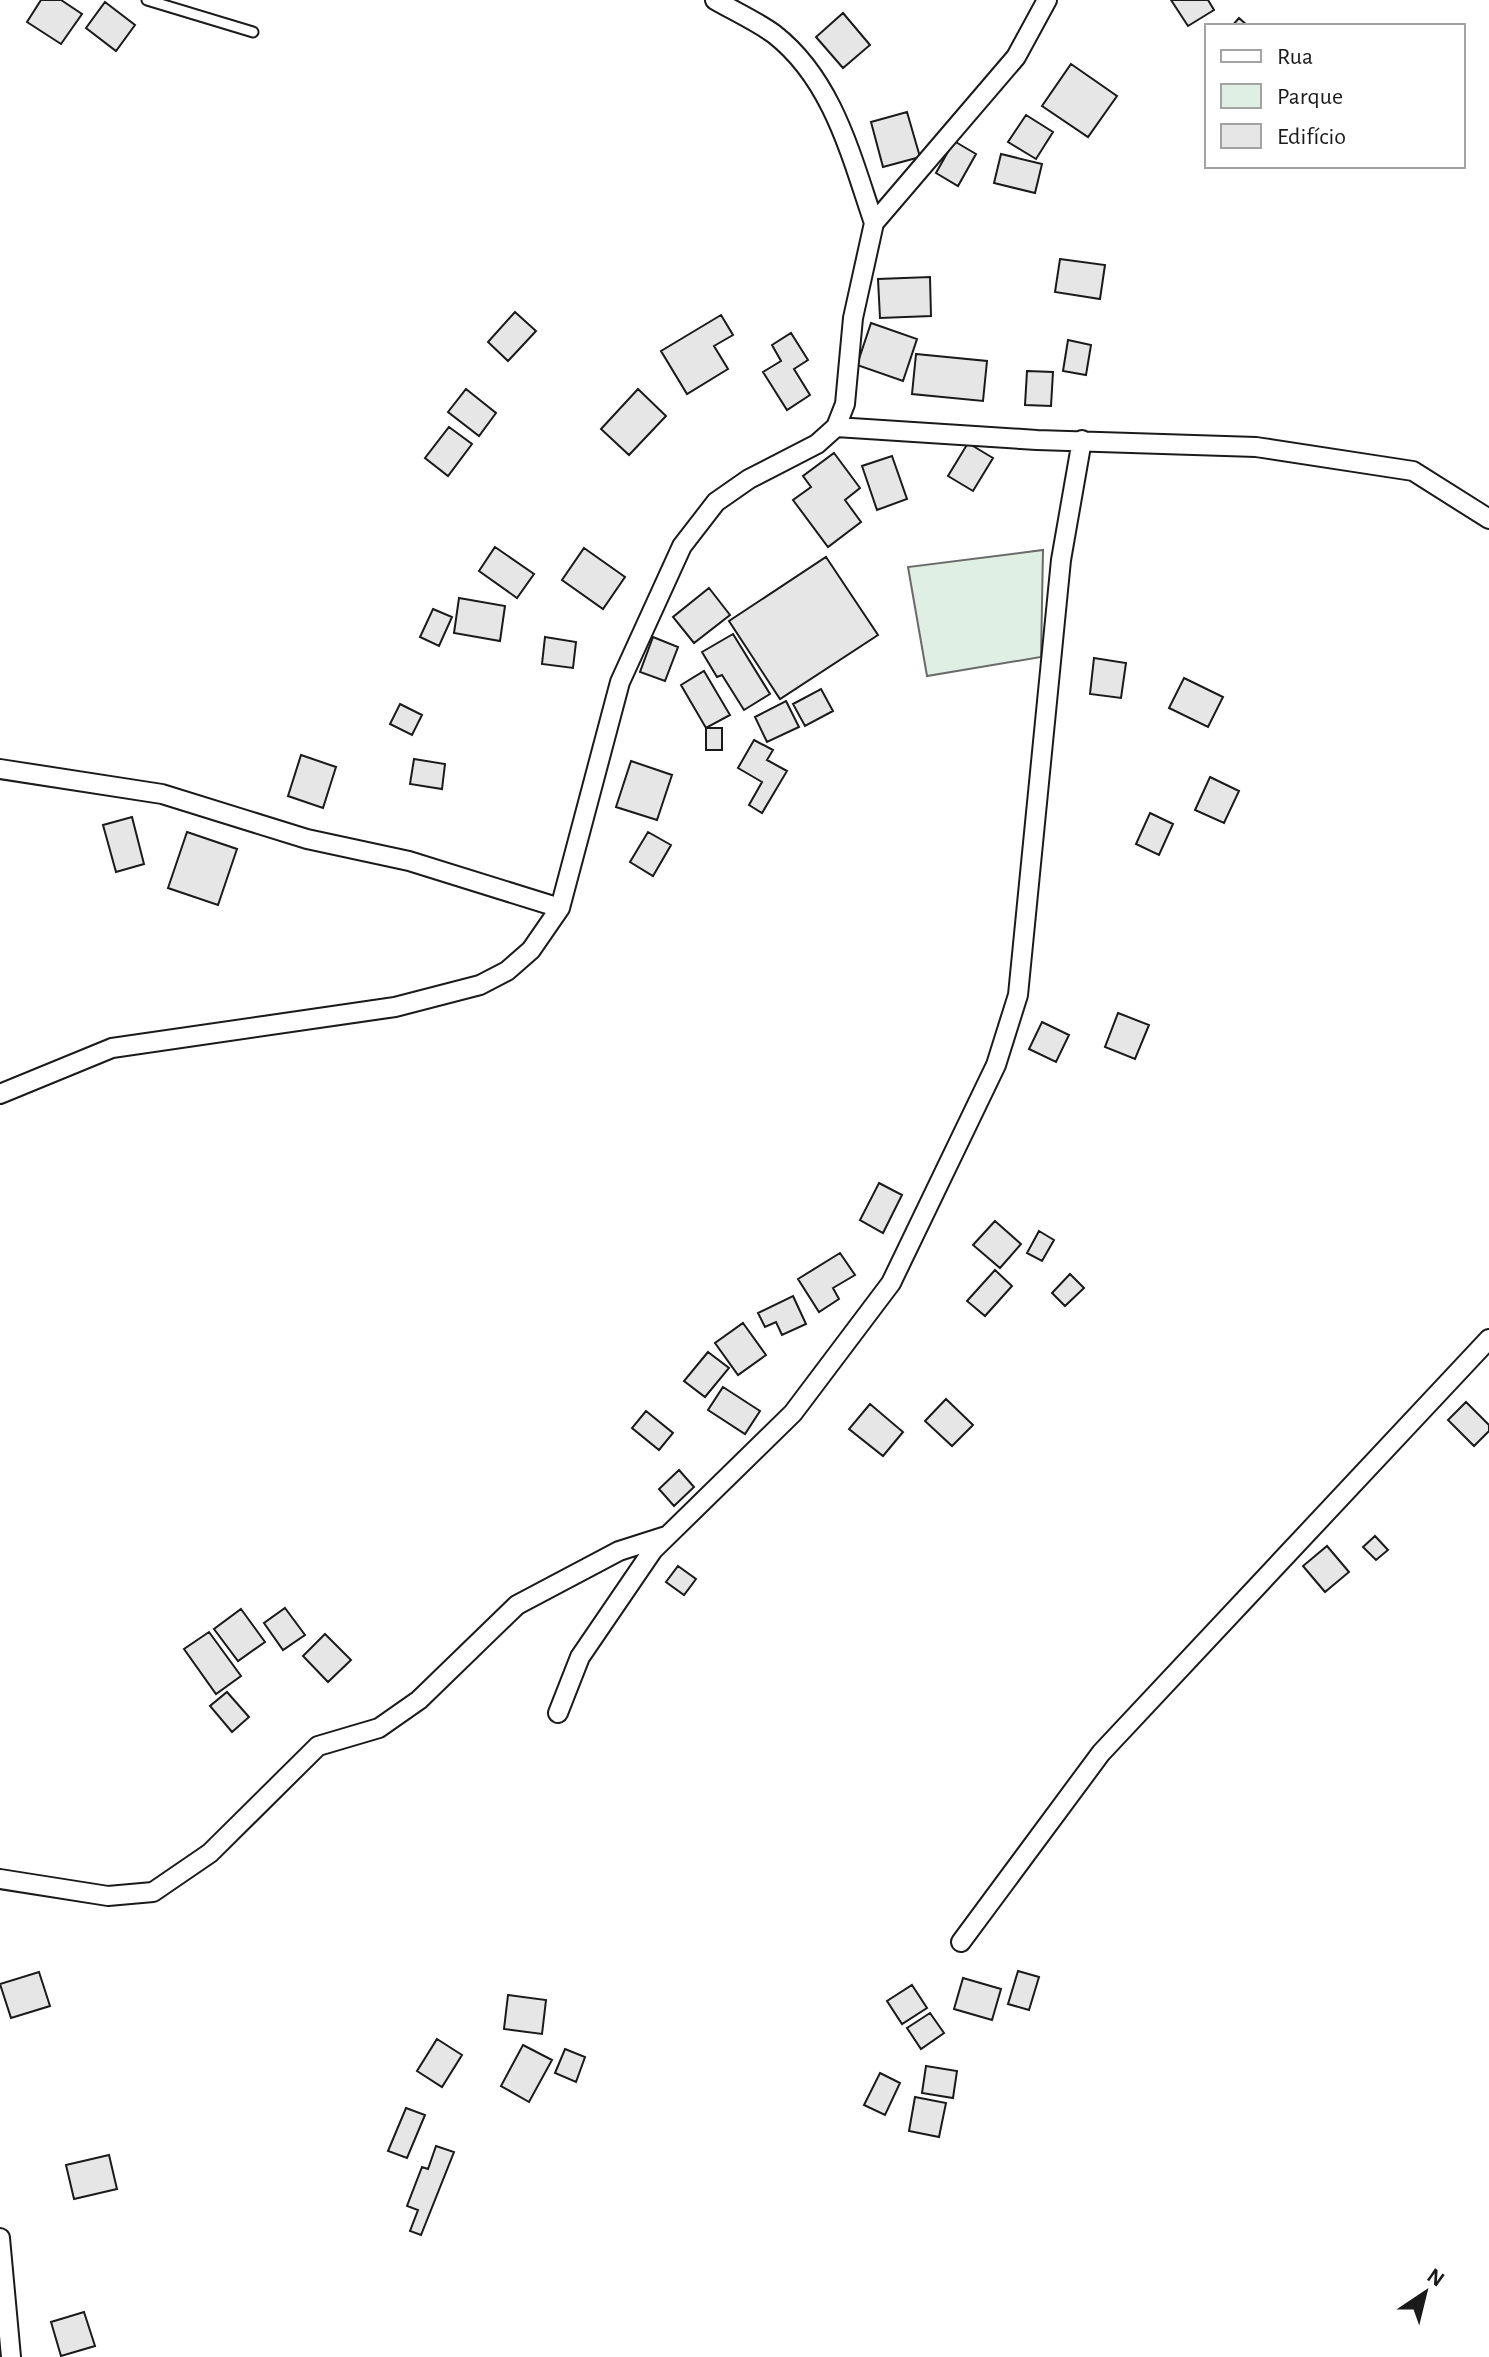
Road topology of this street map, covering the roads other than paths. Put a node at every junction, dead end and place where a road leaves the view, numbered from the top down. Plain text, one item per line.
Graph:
1 (147, 0) edge
2 (715, 0) edge
3 (1047, 0) edge
4 (253, 32) dead end
5 (874, 223) junction
6 (836, 427) junction
7 (1082, 440) junction
8 (1489, 519) edge
9 (0, 769) edge
10 (560, 908) junction
11 (0, 1094) edge
12 (1489, 1339) edge
13 (670, 1534) junction
14 (558, 1713) dead end
15 (0, 1879) edge
16 (961, 1942) dead end
17 (0, 2238) edge
18 (11, 2357) edge

1 - 4 lane
2 - 5 street
3 - 5 street
5 - 6 street
6 - 7 street
6 - 10 street
7 - 8 street
7 - 13 street
9 - 10 street
10 - 11 street
12 - 16 street
13 - 14 street
13 - 15 street
17 - 18 street

